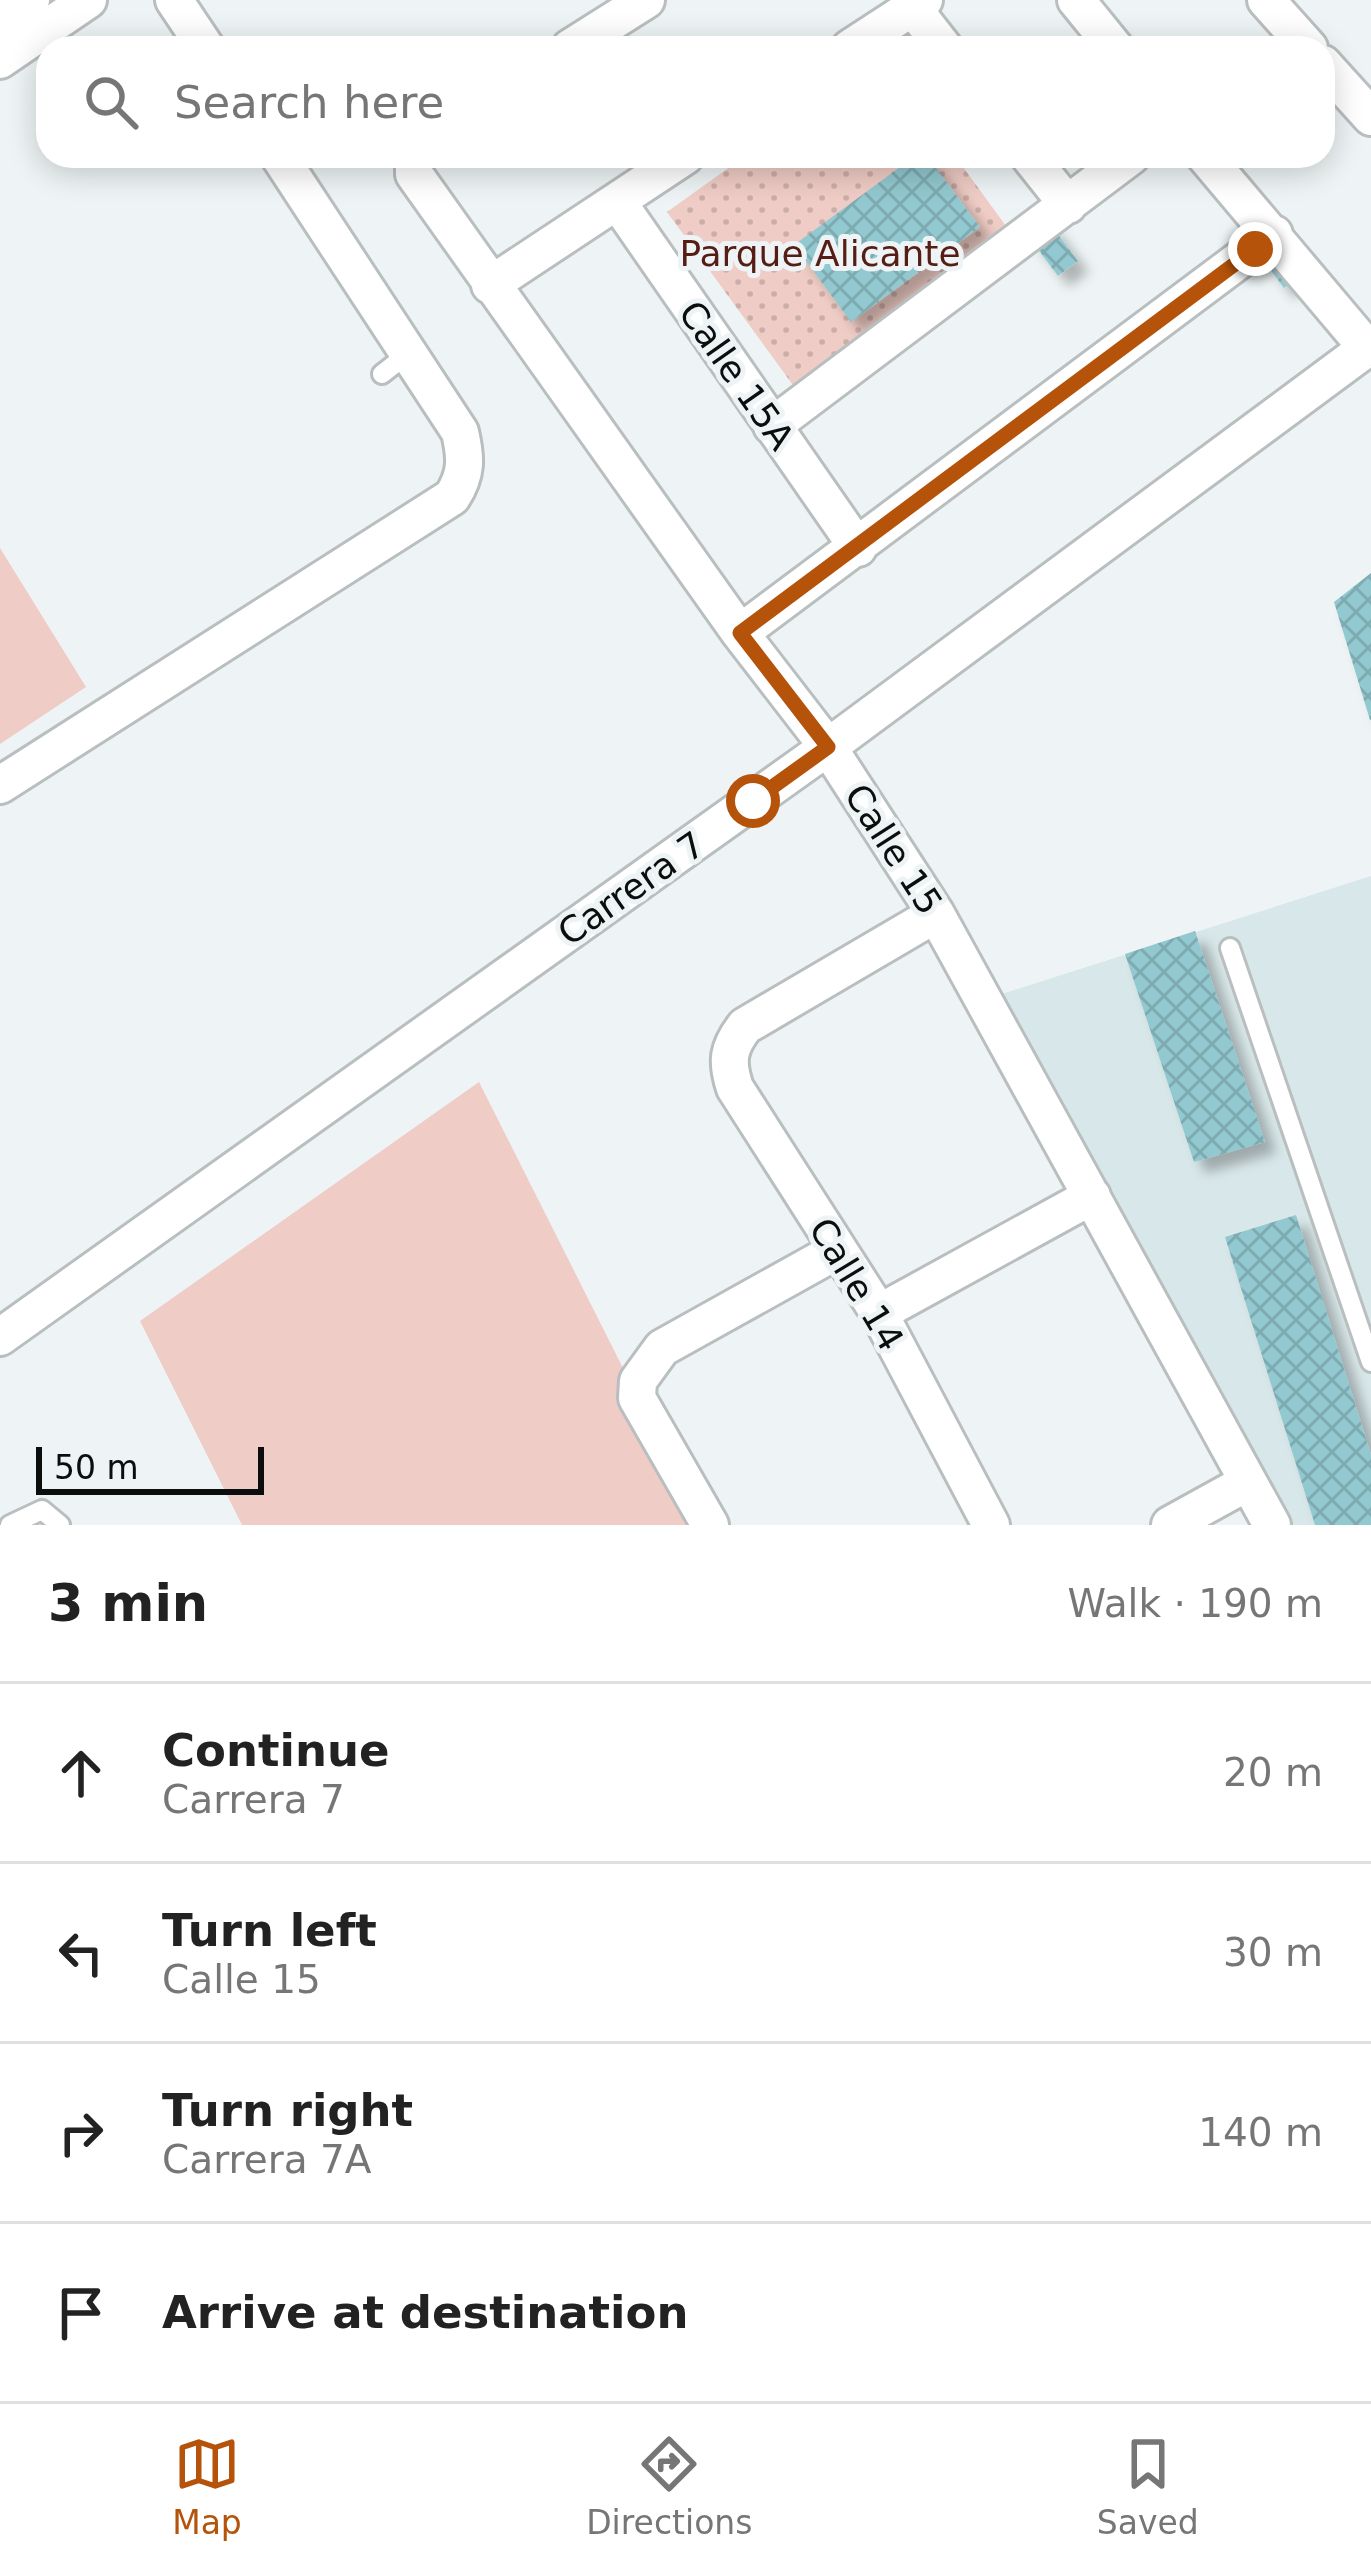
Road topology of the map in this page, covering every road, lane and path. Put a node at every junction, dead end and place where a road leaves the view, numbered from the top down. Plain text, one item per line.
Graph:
1 (32, 0) edge
2 (88, 0) edge
3 (174, 0) edge
4 (646, 0) edge
5 (1076, 0) edge
6 (1266, 0) edge
7 (918, 4) edge
8 (0, 22) edge
9 (198, 36) edge
10 (589, 36) edge
11 (869, 36) edge
12 (937, 36) edge
13 (1105, 36) edge
14 (1298, 36) edge
15 (0, 59) edge
16 (1335, 77) edge
17 (1371, 117) edge
18 (285, 168) edge
19 (414, 168) edge
20 (667, 168) edge
21 (1039, 168) edge
22 (1116, 168) edge
23 (1216, 168) edge
24 (616, 201) junction
25 (1068, 205) junction
26 (1274, 234) junction
27 (490, 285) junction
28 (1369, 347) edge
29 (772, 426) junction
30 (858, 548) junction
31 (740, 633) junction
32 (828, 747) junction
33 (0, 785) edge
34 (936, 914) junction
35 (1230, 948) dead end
36 (1092, 1196) junction
37 (838, 1250) junction
38 (879, 1313) junction
39 (0, 1337) edge
40 (1371, 1362) edge
41 (1248, 1482) junction
42 (10, 1525) edge
43 (60, 1525) edge
44 (710, 1525) edge
45 (991, 1525) edge
46 (1170, 1525) edge
47 (1272, 1525) edge

1 - 8 street
2 - 15 street
3 - 9 street
4 - 10 street
5 - 13 street
6 - 14 street
7 - 11 street
7 - 12 street
16 - 17 street
18 - 33 street
19 - 27 street, Calle 15
20 - 24 street
21 - 25 street
22 - 25 street
23 - 26 street
24 - 27 street
24 - 29 street, Calle 15A
25 - 29 street
26 - 28 street
26 - 30 street
27 - 31 street, Calle 15
28 - 32 street, Carrera 7
29 - 30 street, Calle 15A
30 - 31 street
31 - 32 street, Calle 15
32 - 34 street, Calle 15
32 - 39 street, Carrera 7
34 - 36 street, Calle 15
34 - 37 street, Calle 14
35 - 40 lane
36 - 38 street
36 - 41 street, Calle 15
37 - 38 street, Calle 14
37 - 44 street
38 - 45 street, Calle 14
41 - 46 street
41 - 47 street, Calle 15
42 - 43 lane

